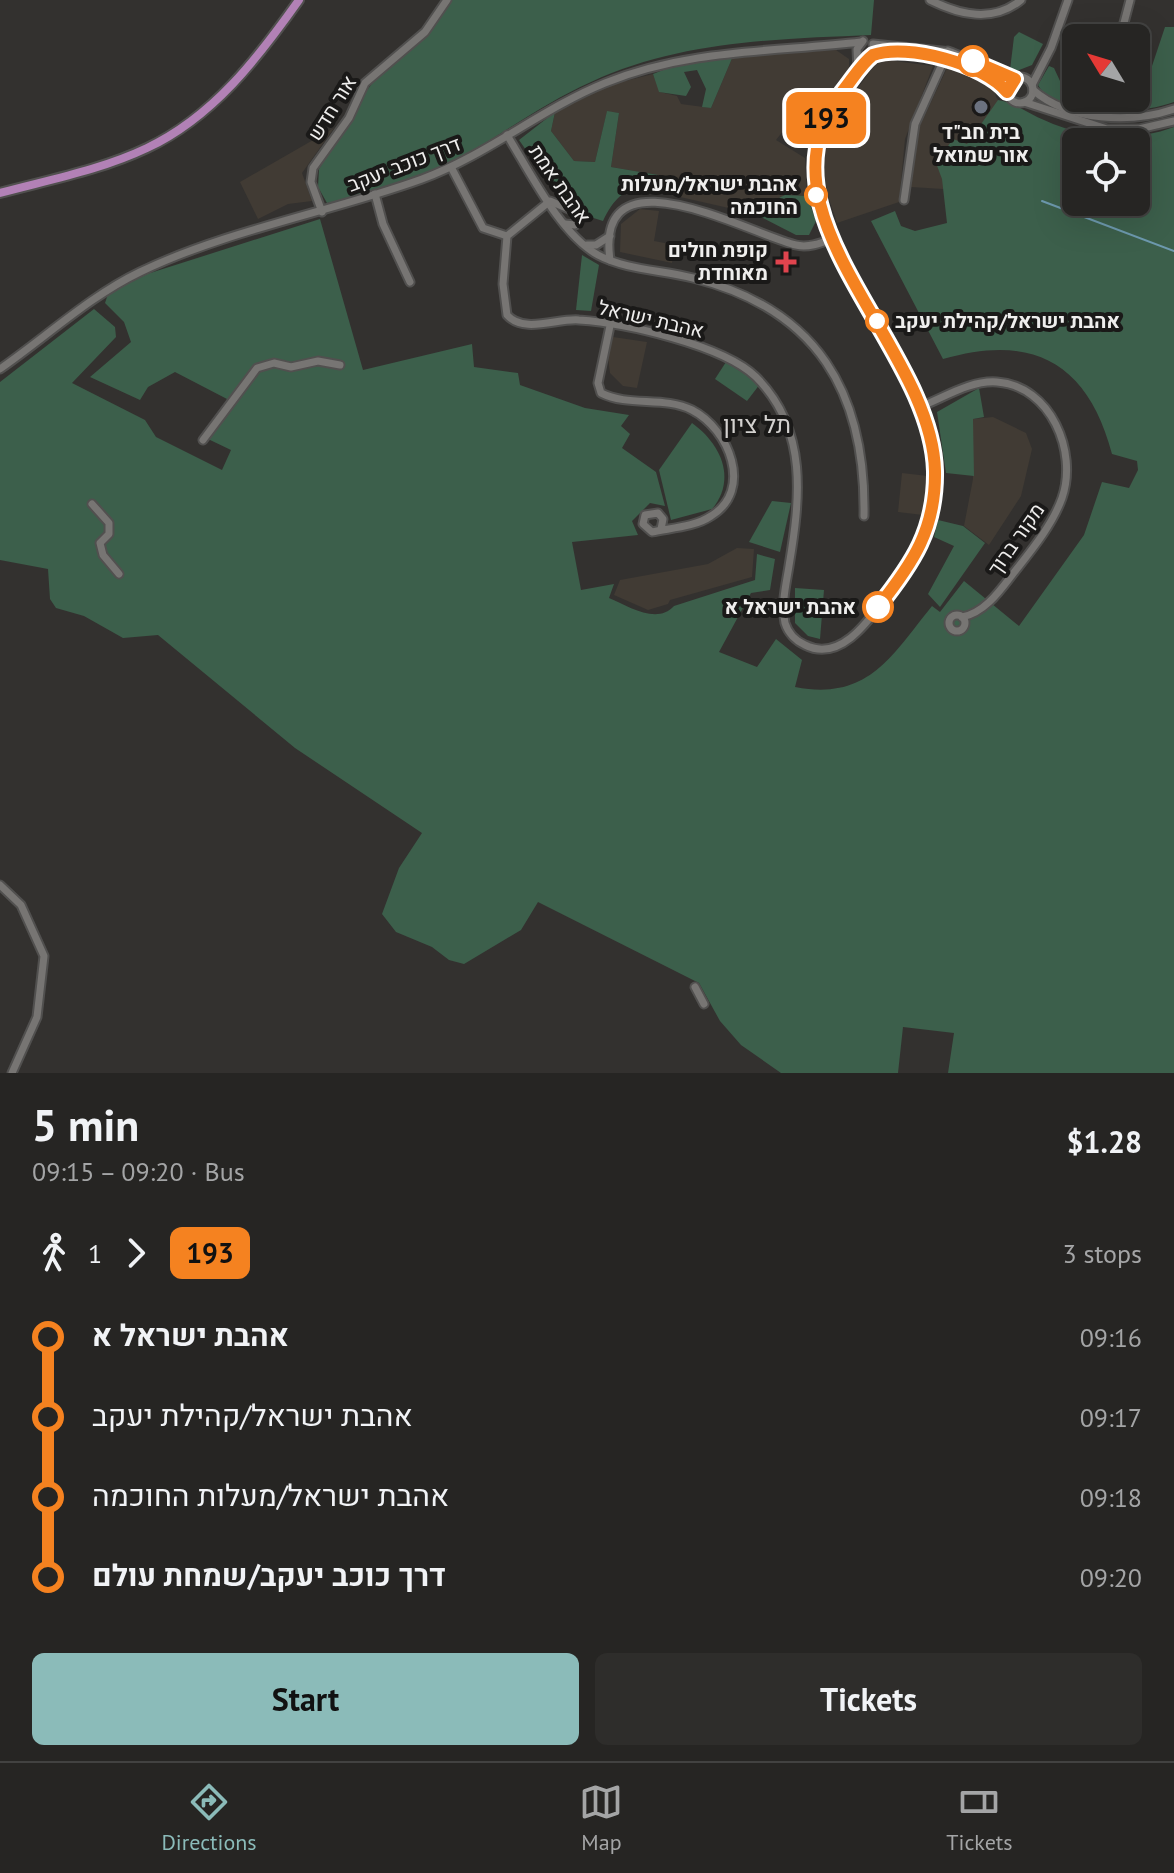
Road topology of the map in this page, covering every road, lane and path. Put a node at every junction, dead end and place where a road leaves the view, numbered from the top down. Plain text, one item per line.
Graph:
1 (299, 0) edge
2 (447, 0) edge
3 (930, 0) edge
4 (1021, 0) edge
5 (1068, 0) edge
6 (1130, 0) edge
7 (1124, 24) edge
8 (861, 42) junction
9 (873, 44) junction
10 (839, 45) junction
11 (858, 54) junction
12 (946, 55) junction
13 (871, 57) junction
14 (1043, 63) junction
15 (856, 75) junction
16 (1018, 78) junction
17 (1032, 87) junction
18 (1007, 92) junction
19 (1024, 102) junction
20 (1174, 109) edge
21 (1174, 121) edge
22 (507, 135) junction
23 (451, 167) junction
24 (0, 193) edge
25 (375, 194) junction
26 (904, 200) dead end
27 (550, 201) junction
28 (322, 212) junction
29 (565, 224) junction
30 (507, 236) junction
31 (610, 236) junction
32 (832, 239) junction
33 (584, 244) junction
34 (610, 260) junction
35 (410, 282) dead end
36 (610, 326) junction
37 (340, 365) dead end
38 (0, 369) edge
39 (922, 406) junction
40 (203, 440) dead end
41 (92, 504) dead end
42 (864, 516) dead end
43 (662, 525) dead end
44 (119, 574) dead end
45 (757, 609) dead end
46 (784, 611) junction
47 (964, 620) dead end
48 (0, 885) edge
49 (695, 987) dead end
50 (704, 1004) dead end
51 (12, 1073) edge

1 - 24 main road
2 - 28 street, אור חדש
3 - 4 street
5 - 14 street
6 - 7 street
8 - 9 street, דרך כוכב יעקב
8 - 10 street, דרך כוכב יעקב
8 - 11 street
9 - 12 street
9 - 13 street
10 - 11 street, דרך כוכב יעקב
10 - 22 street, דרך כוכב יעקב
11 - 13 street, דרך כוכב יעקב
11 - 15 street
12 - 13 street
12 - 16 street
12 - 18 street
12 - 26 street
13 - 15 street
14 - 16 street
14 - 17 street
15 - 32 street
16 - 17 street
16 - 18 street
17 - 19 street
17 - 20 street
18 - 19 street
19 - 21 street
22 - 23 street, דרך כוכב יעקב
22 - 27 street, אהבת אמת
23 - 25 street, דרך כוכב יעקב
23 - 30 street
25 - 28 street, דרך כוכב יעקב
25 - 35 street
27 - 29 street, אהבת אמת
27 - 29 street
27 - 30 street
28 - 38 street, דרך כוכב יעקב
29 - 33 street, אהבת אמת
30 - 36 street, אהבת ישראל
31 - 32 street
31 - 33 street
31 - 34 street
32 - 39 street
33 - 34 street, אהבת אמת
34 - 42 street, אהבת אמת
36 - 43 street
36 - 46 street, אהבת ישראל
37 - 40 street
39 - 46 street
39 - 47 street, מקור ברוך
41 - 44 street
45 - 46 street
48 - 51 street
49 - 50 street

